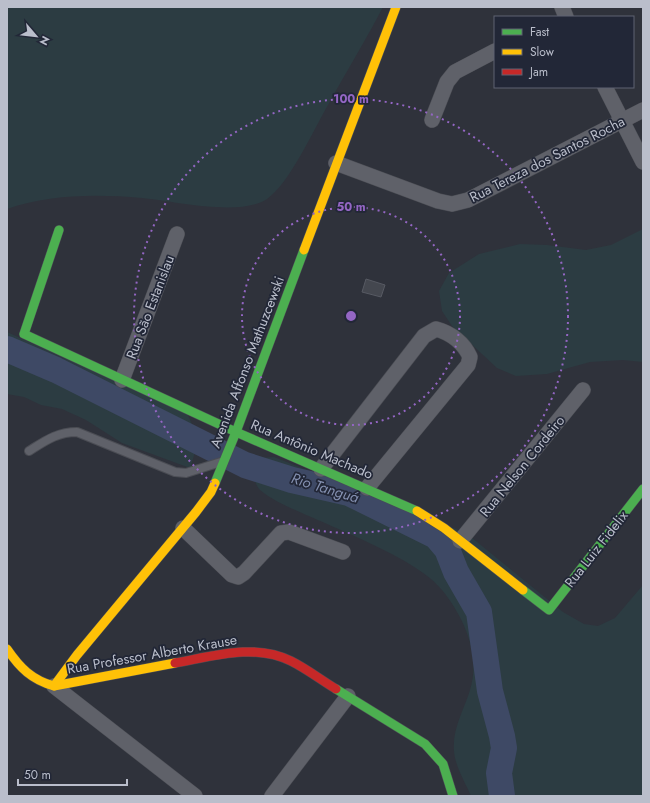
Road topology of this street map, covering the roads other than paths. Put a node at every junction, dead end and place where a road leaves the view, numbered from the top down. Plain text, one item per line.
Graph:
1 (396, 7) edge
2 (494, 52) edge
3 (606, 88) edge
4 (643, 110) edge
5 (432, 120) dead end
6 (623, 121) junction
7 (643, 162) edge
8 (336, 163) junction
9 (59, 230) dead end
10 (177, 234) dead end
11 (122, 380) junction
12 (583, 390) dead end
13 (236, 432) junction
14 (29, 451) dead end
15 (224, 461) junction
16 (321, 469) junction
17 (367, 488) junction
18 (643, 489) edge
19 (183, 528) junction
20 (460, 541) junction
21 (343, 552) dead end
22 (548, 610) joint
23 (7, 649) edge
24 (54, 686) junction
25 (348, 696) junction
26 (195, 796) edge
27 (272, 796) edge
28 (453, 796) edge

1 - 8 street, Avenida Affonso Mathuzcewski
2 - 5 street
3 - 6 street
4 - 6 street, Rua Tereza dos Santos Rocha
6 - 7 street
6 - 8 street, Rua Tereza dos Santos Rocha
8 - 13 street, Avenida Affonso Mathuzcewski
9 - 11 street, Rua Antônio Machado
10 - 11 street, Rua São Estanislau
11 - 13 street, Rua Antônio Machado
12 - 20 street, Rua Nelson Cordeiro
13 - 15 street, Avenida Affonso Mathuzcewski
13 - 16 street, Rua Antônio Machado
14 - 15 lane
15 - 19 street, Avenida Affonso Mathuzcewski
16 - 17 street, Rua Antônio Machado
16 - 17 street
17 - 20 street, Rua Antônio Machado
18 - 22 street, Rua Luiz Fidelix
19 - 21 street
19 - 24 street, Avenida Affonso Mathuzcewski
20 - 22 street, Rua Antônio Machado
23 - 24 street, Rua Professor Alberto Krause
24 - 25 street, Rua Professor Alberto Krause
24 - 26 street
25 - 27 street
25 - 28 street, Rua Professor Alberto Krause

